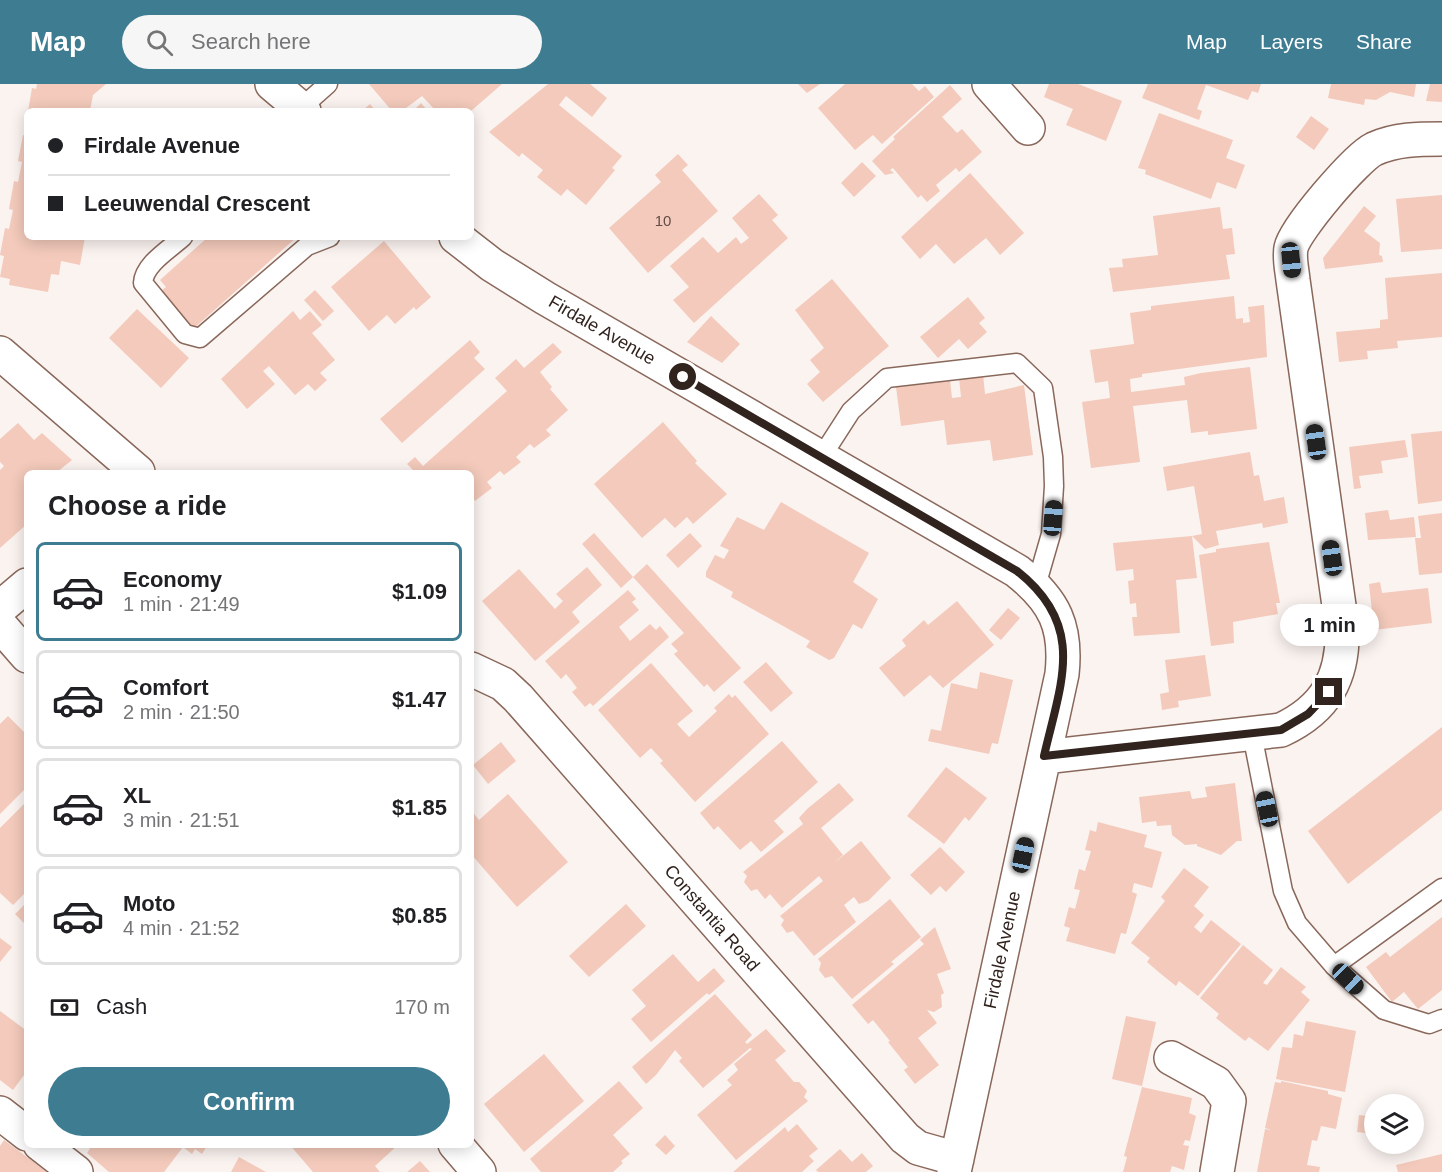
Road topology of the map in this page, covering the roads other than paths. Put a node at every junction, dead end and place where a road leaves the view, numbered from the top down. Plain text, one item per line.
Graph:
1 (272, 84) edge
2 (328, 84) edge
3 (989, 84) edge
4 (300, 108) edge
5 (304, 108) edge
6 (1028, 128) dead end
7 (1442, 139) edge
8 (180, 240) edge
9 (322, 240) edge
10 (460, 240) edge
11 (0, 353) edge
12 (822, 456) junction
13 (136, 470) edge
14 (1036, 586) junction
15 (24, 588) edge
16 (0, 608) edge
17 (0, 626) edge
18 (24, 653) edge
19 (474, 670) edge
20 (1252, 734) junction
21 (1044, 756) junction
22 (1442, 888) edge
23 (1334, 966) junction
24 (1442, 1019) edge
25 (1171, 1058) dead end
26 (0, 1113) edge
27 (24, 1132) edge
28 (45, 1148) edge
29 (458, 1148) edge
30 (955, 1165) edge
31 (76, 1172) edge
32 (479, 1172) edge
33 (1217, 1172) edge

1 - 4 street
2 - 5 lane
3 - 6 street
7 - 20 street
8 - 9 lane
10 - 12 street, Firdale Avenue
11 - 13 street
12 - 14 street, Firdale Avenue
12 - 14 lane
14 - 21 street, Firdale Avenue
15 - 16 street
17 - 18 street
19 - 30 street, Constantia Road
20 - 21 street
20 - 23 lane
21 - 30 street, Firdale Avenue
22 - 23 lane
23 - 24 lane
25 - 33 street
26 - 27 street
28 - 31 street
29 - 32 street

